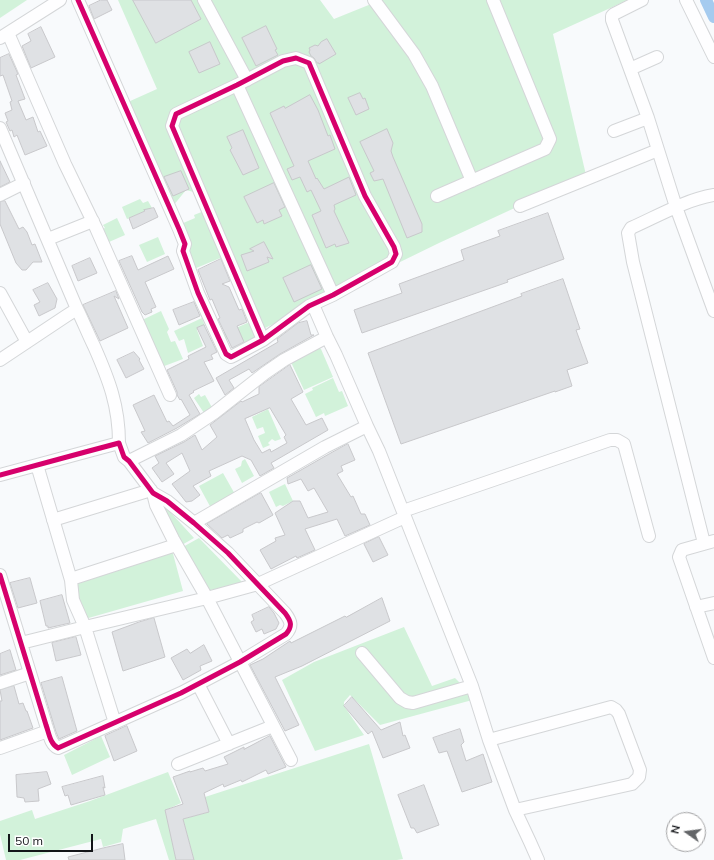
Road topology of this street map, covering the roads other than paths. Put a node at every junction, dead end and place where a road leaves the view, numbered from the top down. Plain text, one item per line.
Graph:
1 (60, 0) edge
2 (78, 0) edge
3 (204, 0) edge
4 (374, 0) edge
5 (493, 0) edge
6 (642, 0) edge
7 (692, 1) edge
8 (4, 36) edge
9 (657, 57) dead end
10 (714, 57) edge
11 (630, 69) junction
12 (242, 82) junction
13 (648, 118) junction
14 (0, 128) edge
15 (614, 131) dead end
16 (658, 150) junction
17 (472, 180) junction
18 (24, 184) junction
19 (0, 195) edge
20 (714, 195) edge
21 (437, 196) dead end
22 (520, 206) dead end
23 (676, 207) junction
24 (93, 221) junction
25 (48, 240) junction
26 (0, 293) edge
27 (332, 295) junction
28 (312, 305) junction
29 (78, 309) junction
30 (714, 311) edge
31 (327, 337) junction
32 (263, 340) junction
33 (27, 342) junction
34 (0, 360) edge
35 (170, 395) dead end
36 (367, 426) junction
37 (119, 443) junction
38 (129, 461) junction
39 (37, 465) junction
40 (0, 475) edge
41 (152, 491) junction
42 (404, 514) junction
43 (53, 520) junction
44 (194, 523) junction
45 (649, 536) dead end
46 (709, 542) edge
47 (176, 545) junction
48 (0, 575) edge
49 (71, 579) junction
50 (258, 584) junction
51 (207, 598) junction
52 (714, 603) edge
53 (696, 607) junction
54 (85, 627) junction
55 (21, 643) junction
56 (362, 653) dead end
57 (714, 658) edge
58 (240, 662) junction
59 (30, 673) junction
60 (0, 683) edge
61 (198, 684) junction
62 (472, 686) junction
63 (115, 723) junction
64 (273, 726) junction
65 (48, 731) junction
66 (489, 740) junction
67 (229, 744) junction
68 (0, 748) edge
69 (291, 760) dead end
70 (178, 764) dead end
71 (515, 810) junction
72 (538, 860) edge

1 - 8 street
2 - 32 street
3 - 12 street
4 - 17 street
5 - 17 street
6 - 11 street
7 - 10 street
8 - 24 street
9 - 11 street
11 - 13 street
12 - 27 street
12 - 27 street
12 - 32 street
13 - 15 street
13 - 16 street
14 - 18 street
16 - 22 street
16 - 23 street
17 - 21 street
18 - 19 street
18 - 25 street
20 - 23 street
23 - 30 street
23 - 46 street
24 - 25 street
24 - 35 street
25 - 29 street
26 - 33 street
27 - 28 street
28 - 31 street
28 - 32 street
29 - 33 street
29 - 37 street
31 - 36 street
31 - 38 street
33 - 34 street
36 - 42 street
36 - 44 street
37 - 38 street
37 - 39 street
38 - 41 street
39 - 40 street
39 - 43 street
41 - 43 street
41 - 44 street
41 - 47 street
42 - 45 street
42 - 50 street
42 - 62 street
43 - 49 street
44 - 50 street
46 - 53 street
47 - 49 street
47 - 51 street
48 - 55 street
49 - 54 street
50 - 51 street
50 - 58 street
51 - 54 street
51 - 58 street
52 - 53 street
53 - 57 street
54 - 55 street
54 - 63 street
55 - 59 street
56 - 62 street
58 - 61 street
58 - 64 street
59 - 60 street
59 - 65 street
61 - 63 street
61 - 67 street
62 - 66 street
63 - 65 street
64 - 67 street
64 - 69 street
65 - 68 street
66 - 71 street
66 - 71 street
67 - 70 street
71 - 72 street

